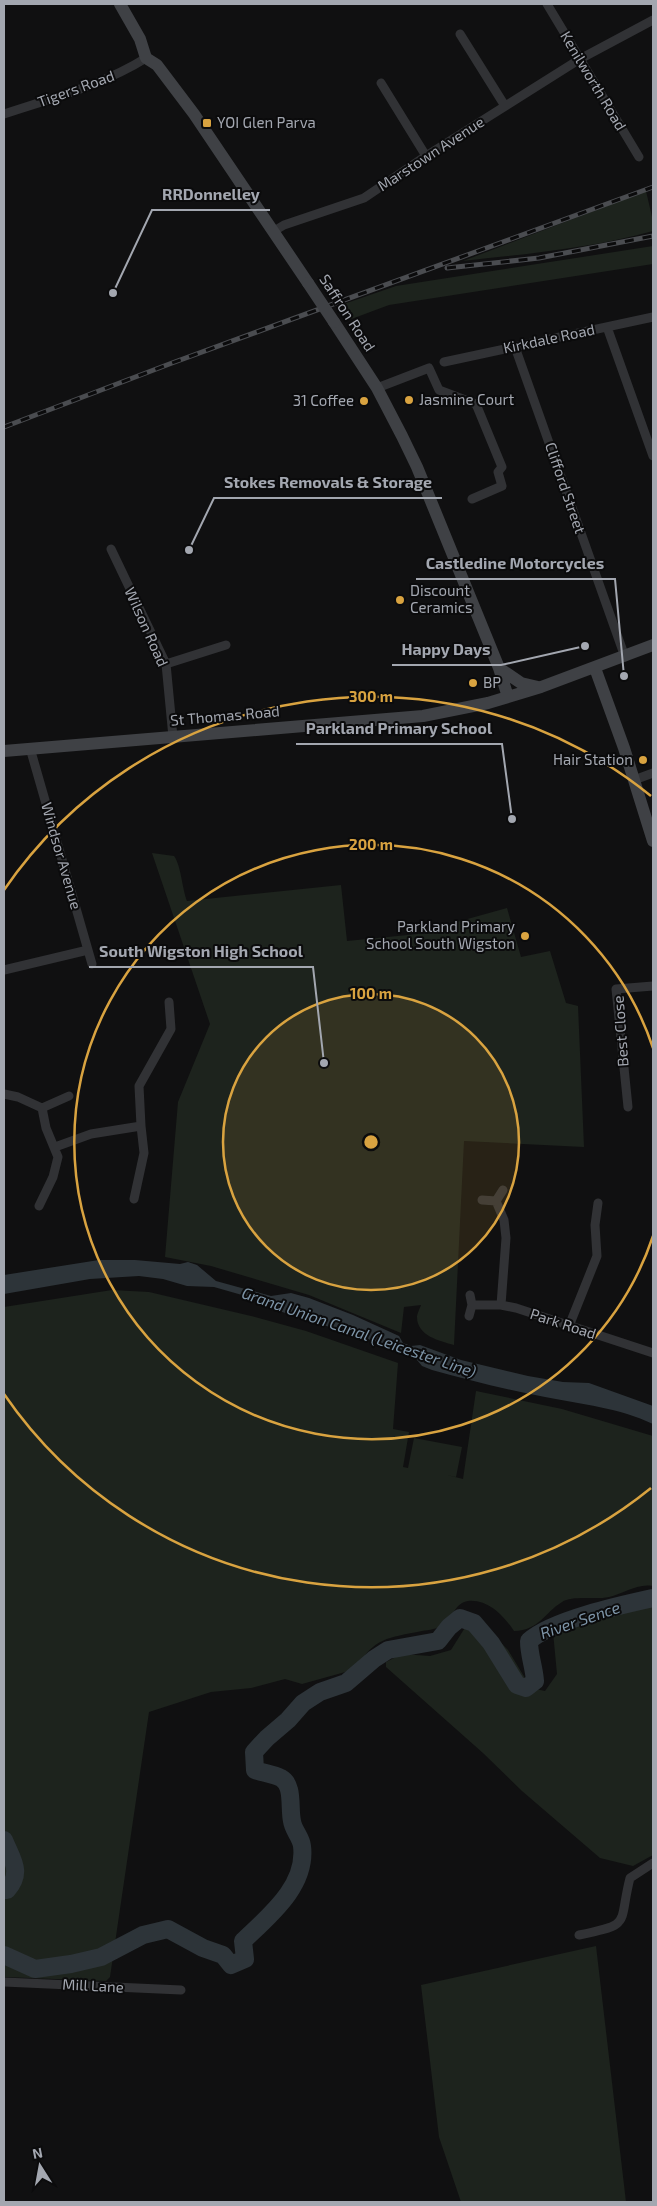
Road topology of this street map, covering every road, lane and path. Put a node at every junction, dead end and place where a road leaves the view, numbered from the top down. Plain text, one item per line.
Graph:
1 (120, 4) edge
2 (547, 4) edge
3 (653, 20) edge
4 (460, 34) dead end
5 (146, 58) junction
6 (580, 59) junction
7 (381, 83) dead end
8 (505, 106) junction
9 (4, 114) edge
10 (426, 156) junction
11 (639, 157) dead end
12 (274, 231) junction
13 (653, 317) edge
14 (607, 326) junction
15 (515, 347) junction
16 (444, 362) dead end
17 (377, 388) junction
18 (653, 456) edge
19 (472, 499) dead end
20 (111, 549) dead end
21 (226, 645) dead end
22 (653, 645) edge
23 (625, 657) junction
24 (166, 664) junction
25 (499, 668) junction
26 (595, 668) junction
27 (541, 687) junction
28 (508, 697) junction
29 (173, 737) junction
30 (30, 748) junction
31 (4, 751) edge
32 (653, 773) edge
33 (634, 780) junction
34 (653, 841) edge
35 (88, 950) junction
36 (92, 964) dead end
37 (4, 970) edge
38 (653, 986) edge
39 (169, 1002) dead end
40 (4, 1094) edge
41 (69, 1096) dead end
42 (628, 1107) dead end
43 (42, 1108) junction
44 (141, 1126) junction
45 (55, 1147) junction
46 (503, 1190) dead end
47 (134, 1199) dead end
48 (482, 1200) dead end
49 (496, 1201) junction
50 (598, 1203) dead end
51 (39, 1206) dead end
52 (470, 1295) dead end
53 (472, 1305) junction
54 (501, 1305) junction
55 (469, 1316) dead end
56 (569, 1326) junction
57 (653, 1353) edge
58 (653, 1863) edge
59 (580, 1935) dead end
60 (4, 1982) edge
61 (181, 1990) dead end

1 - 5 main road, Saffron Road
2 - 6 street, Kenilworth Road
3 - 6 street, Marstown Avenue
4 - 8 street
5 - 9 street, Tigers Road
5 - 12 main road, Saffron Road
6 - 8 street, Marstown Avenue
6 - 11 street, Kenilworth Road
7 - 10 street
8 - 10 street, Marstown Avenue
10 - 12 street, Marstown Avenue
12 - 17 main road, Saffron Road, bridge
13 - 14 street, Kirkdale Road
14 - 15 street, Kirkdale Road
14 - 18 street
15 - 16 street, Kirkdale Road
15 - 23 street, Clifford Street
17 - 19 street
17 - 25 main road, Saffron Road
20 - 24 street, Wilson Road
21 - 24 street
22 - 23 main road, St Thomas Road
23 - 26 main road, St Thomas Road
24 - 29 street, Wilson Road
25 - 27 main road
25 - 28 main road, Saffron Road
26 - 27 main road, St Thomas Road
26 - 33 main road
27 - 28 main road, St Thomas Road
28 - 29 main road, St Thomas Road
29 - 30 main road, St Thomas Road
30 - 31 main road, St Thomas Road
30 - 35 street, Windsor Avenue
32 - 33 street
33 - 34 main road
35 - 36 street, Windsor Avenue
35 - 37 street
38 - 42 street, Best Close
39 - 44 street
40 - 43 street
41 - 43 street
43 - 45 street
44 - 45 street
44 - 47 street
45 - 51 street
46 - 49 street
48 - 49 street
49 - 54 street
50 - 56 street
52 - 53 street
53 - 54 street, Park Road
53 - 55 street
54 - 56 street, Park Road
56 - 57 street, Park Road
58 - 59 street
60 - 61 street, Mill Lane

